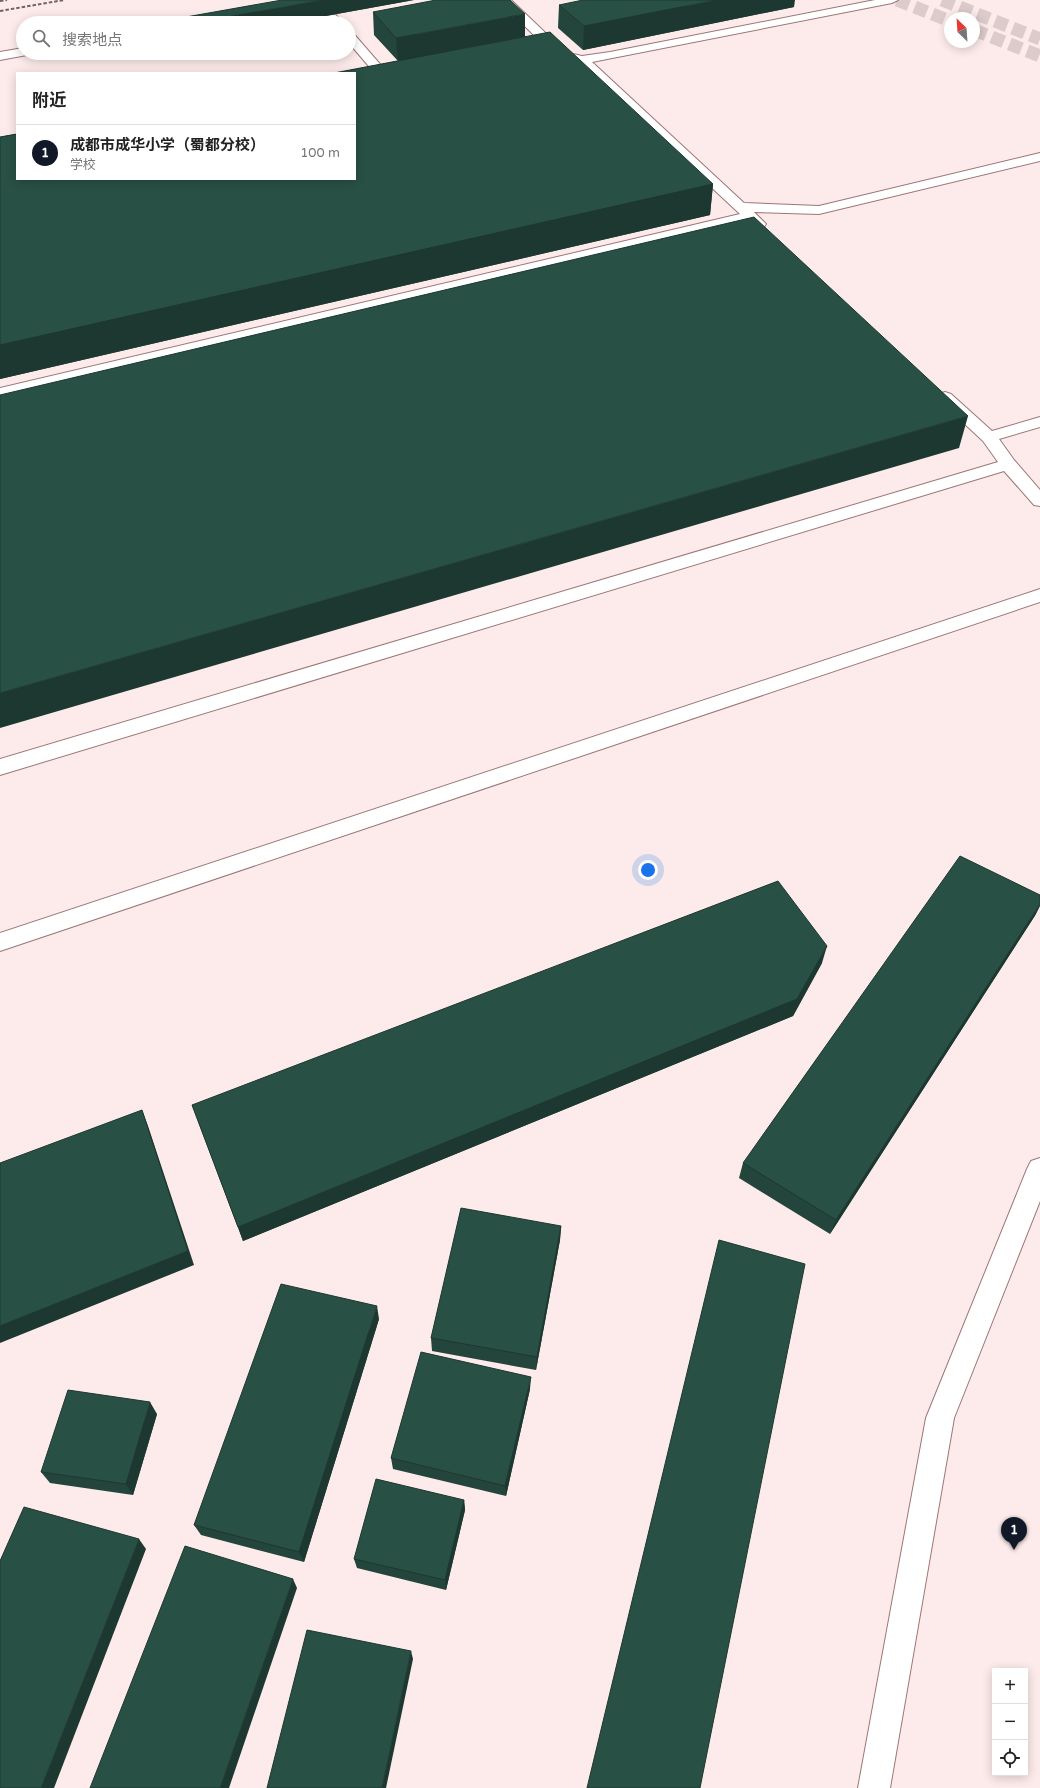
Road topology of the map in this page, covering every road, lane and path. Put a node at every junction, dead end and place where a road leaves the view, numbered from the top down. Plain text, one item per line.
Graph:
1 (504, 0) edge
2 (892, 0) edge
3 (356, 43) edge
4 (548, 50) junction
5 (533, 52) edge
6 (16, 53) edge
7 (0, 56) edge
8 (582, 60) junction
9 (375, 83) edge
10 (1040, 157) edge
11 (746, 212) junction
12 (772, 236) edge
13 (933, 386) edge
14 (0, 393) edge
15 (1040, 422) edge
16 (989, 437) junction
17 (1008, 464) junction
18 (1040, 501) edge
19 (1040, 595) edge
20 (0, 767) edge
21 (0, 942) edge
22 (1040, 1169) edge
23 (874, 1788) edge

1 - 4 street
2 - 8 street
3 - 9 street
4 - 5 street
4 - 8 street
6 - 7 street
8 - 11 street
10 - 11 street
11 - 12 street
11 - 14 street
13 - 16 street
15 - 16 street
16 - 17 street
17 - 18 street
17 - 20 street
19 - 21 street
22 - 23 street

